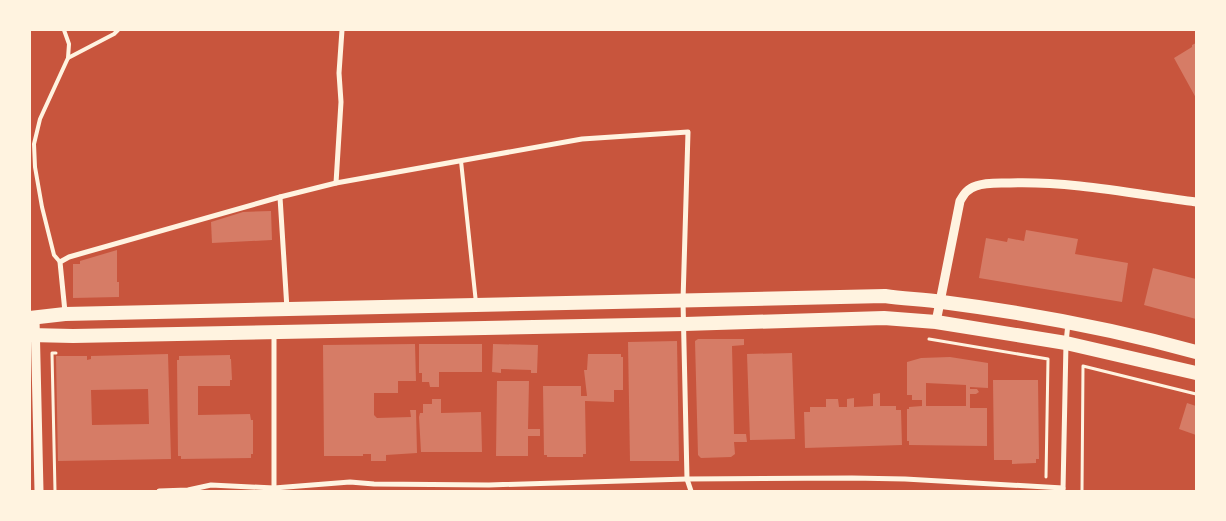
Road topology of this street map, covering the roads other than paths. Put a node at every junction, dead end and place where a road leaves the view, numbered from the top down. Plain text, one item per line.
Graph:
1 (64, 30) edge
2 (118, 30) edge
3 (342, 30) edge
4 (68, 58) junction
5 (461, 161) junction
6 (336, 183) junction
7 (280, 197) junction
8 (1196, 202) edge
9 (60, 262) junction
10 (684, 301) junction
11 (940, 302) junction
12 (476, 306) junction
13 (287, 309) junction
14 (65, 314) junction
15 (32, 318) edge
16 (936, 322) junction
17 (1068, 323) junction
18 (685, 324) junction
19 (274, 331) junction
20 (33, 335) edge
21 (1066, 343) junction
22 (1196, 352) edge
23 (1196, 373) edge
24 (687, 479) junction
25 (374, 484) junction
26 (274, 488) junction
27 (1063, 489) edge
28 (39, 491) edge
29 (159, 491) edge
30 (374, 491) edge
31 (691, 491) edge

1 - 4 lane
2 - 4 lane
3 - 6 street
4 - 9 lane
5 - 6 street
5 - 10 street
5 - 12 lane
6 - 7 street
7 - 9 street
7 - 13 street
8 - 11 street
9 - 14 street
10 - 11 highway
10 - 12 highway
10 - 18 street
11 - 16 street
11 - 17 highway
12 - 13 highway
13 - 14 highway
14 - 15 highway
15 - 20 street
16 - 18 highway
16 - 21 highway
17 - 21 street
17 - 22 highway
18 - 19 highway
18 - 24 street
19 - 20 highway
19 - 26 street
20 - 28 street
21 - 23 highway
21 - 27 street
24 - 25 street
24 - 27 street
24 - 31 street
25 - 26 street
25 - 30 street
26 - 29 street

